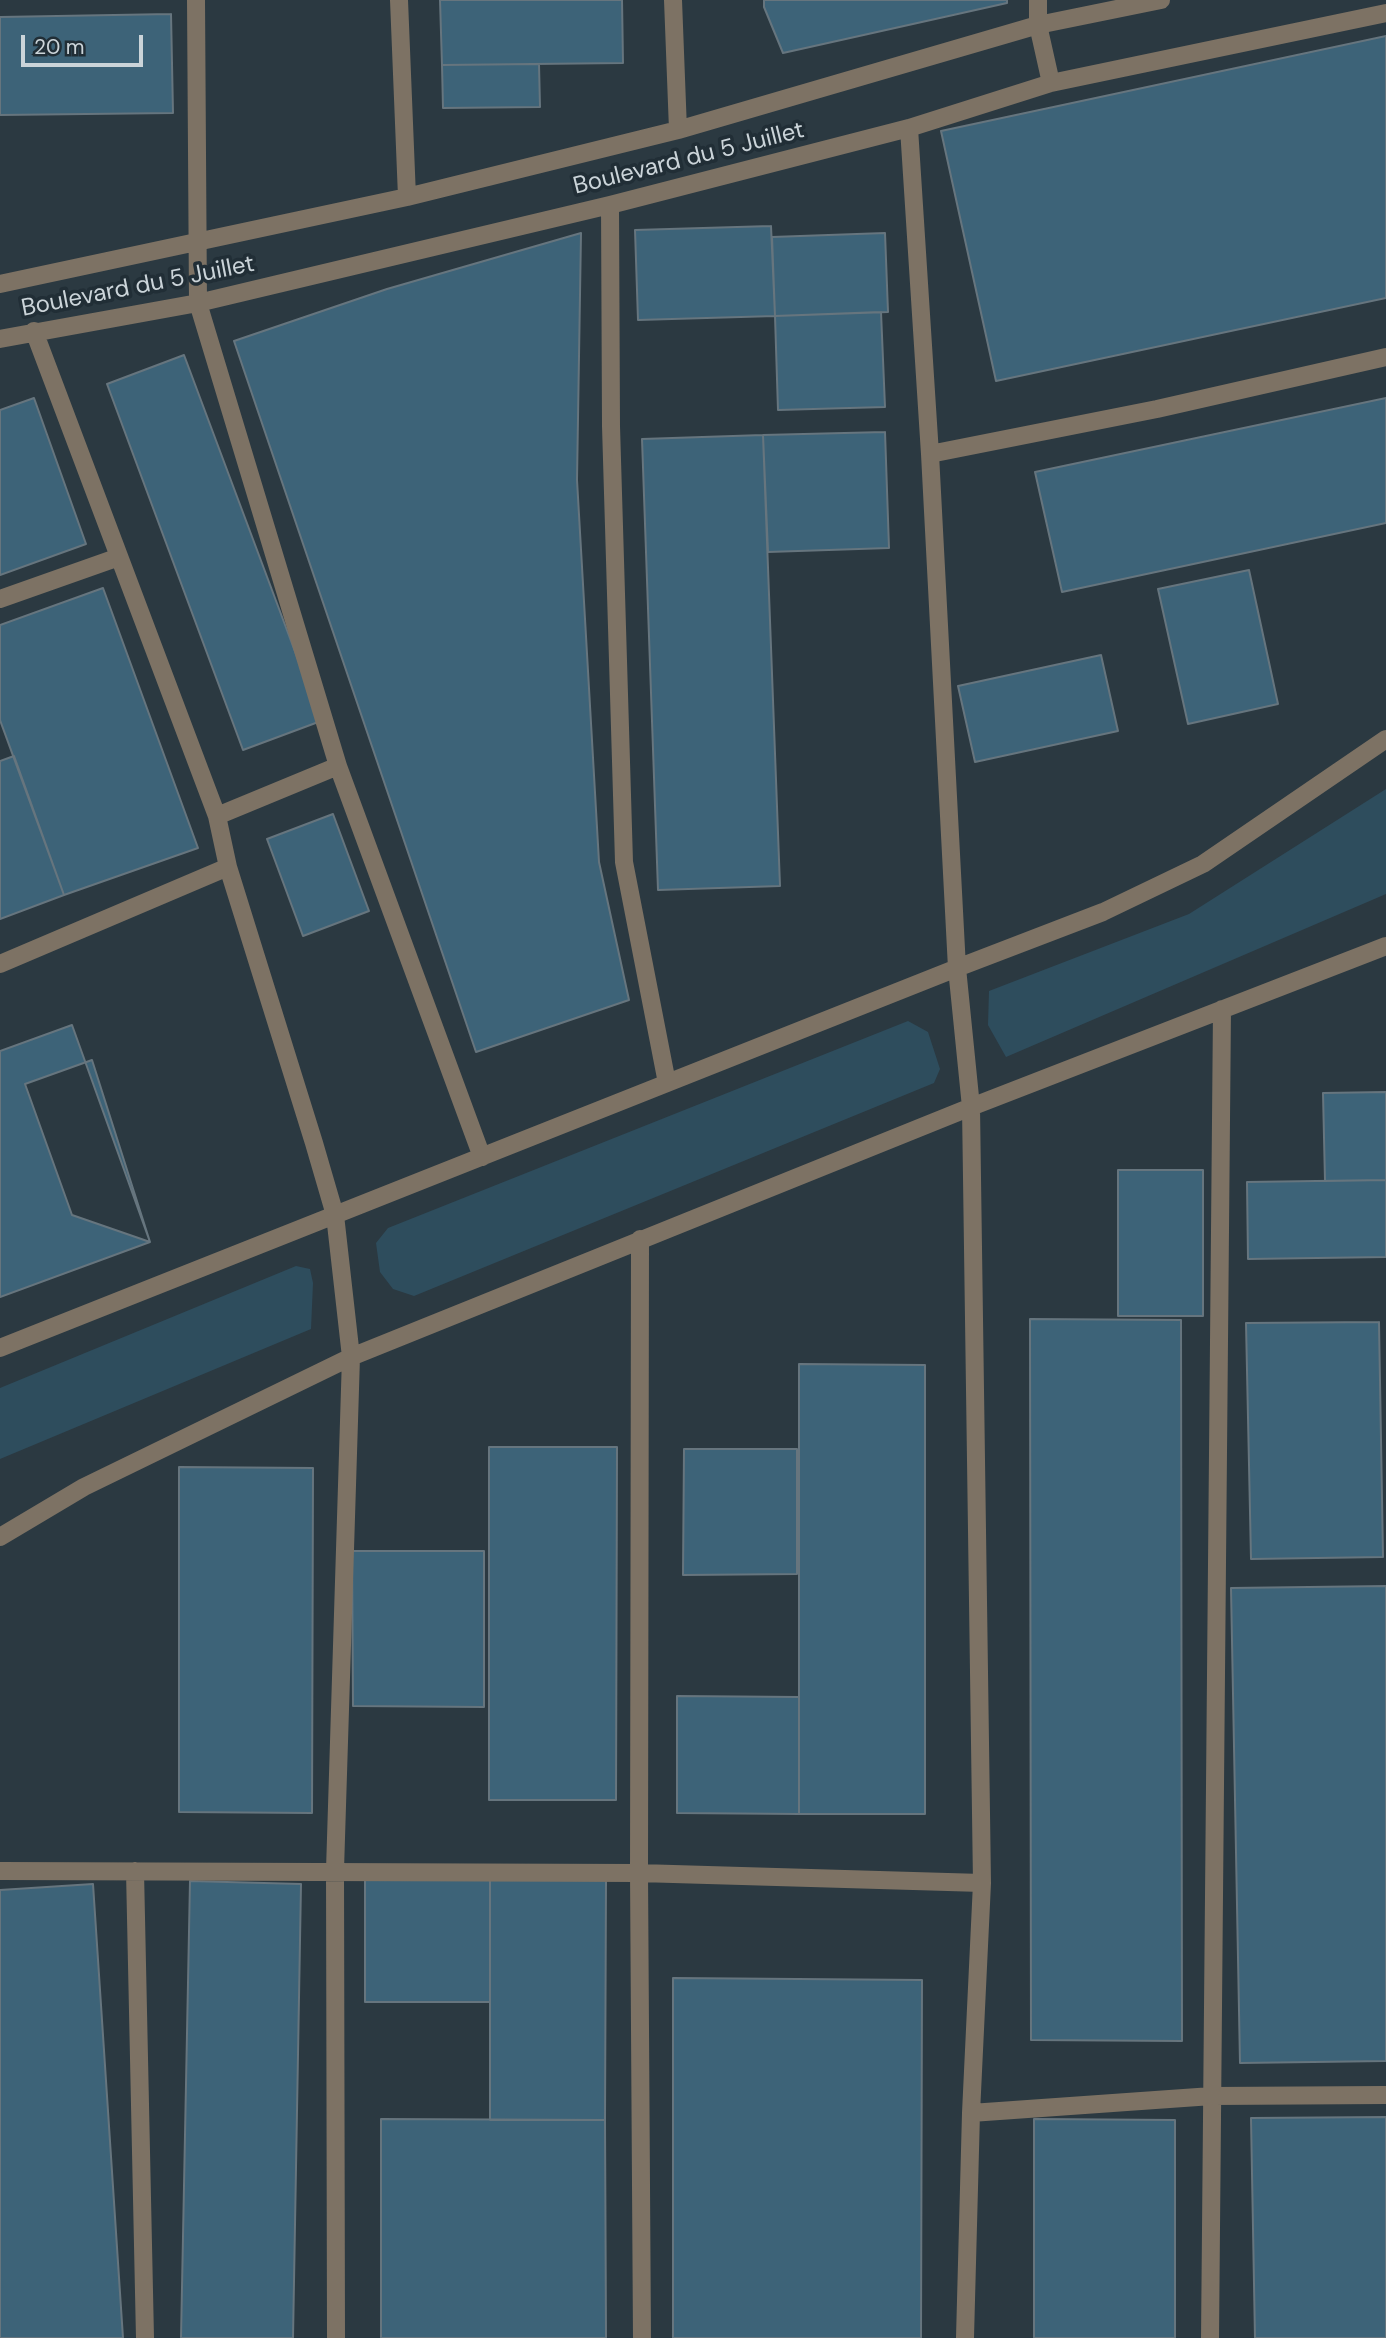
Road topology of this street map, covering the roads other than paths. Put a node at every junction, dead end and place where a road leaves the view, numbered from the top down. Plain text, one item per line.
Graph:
1 (196, 0) edge
2 (399, 0) edge
3 (673, 0) edge
4 (1038, 0) edge
5 (1161, 0) edge
6 (1386, 13) edge
7 (1038, 25) junction
8 (1051, 83) junction
9 (909, 128) junction
10 (678, 130) junction
11 (407, 197) junction
12 (610, 205) junction
13 (199, 242) junction
14 (0, 284) edge
15 (198, 303) junction
16 (34, 331) junction
17 (0, 339) edge
18 (1386, 357) edge
19 (930, 454) junction
20 (119, 557) junction
21 (0, 598) edge
22 (1386, 739) edge
23 (338, 766) junction
24 (217, 816) junction
25 (228, 867) junction
26 (1386, 946) edge
27 (0, 964) edge
28 (957, 968) junction
29 (1222, 1009) junction
30 (667, 1083) junction
31 (971, 1107) junction
32 (482, 1157) junction
33 (335, 1215) junction
34 (640, 1239) junction
35 (0, 1348) edge
36 (351, 1357) junction
37 (0, 1537) edge
38 (335, 1870) junction
39 (0, 1871) edge
40 (135, 1871) junction
41 (639, 1873) junction
42 (982, 1884) junction
43 (1386, 2095) edge
44 (1212, 2096) junction
45 (971, 2113) junction
46 (145, 2338) edge
47 (336, 2338) edge
48 (642, 2338) edge
49 (965, 2338) edge
50 (1210, 2338) edge

1 - 13 street
2 - 11 street
3 - 10 street
4 - 7 street
5 - 7 street
6 - 8 street, Boulevard du 5 Juillet
7 - 8 street
7 - 10 street
8 - 9 street, Boulevard du 5 Juillet
9 - 12 street, Boulevard du 5 Juillet
9 - 19 street
10 - 11 street
11 - 13 street
12 - 15 street, Boulevard du 5 Juillet
12 - 30 street
13 - 14 street
13 - 15 street
15 - 16 street, Boulevard du 5 Juillet
15 - 23 street
16 - 17 street, Boulevard du 5 Juillet
16 - 20 street
18 - 19 street
19 - 28 street
20 - 21 street
20 - 24 street
22 - 28 street
23 - 24 street
23 - 32 street
24 - 25 street
25 - 27 street
25 - 33 street
26 - 29 street
28 - 30 street
28 - 31 street
29 - 31 street
29 - 44 street
30 - 32 street
31 - 34 street
31 - 42 street
32 - 33 street
33 - 35 street
33 - 36 street
34 - 36 street
34 - 41 street
36 - 37 street
36 - 38 street
38 - 40 street
38 - 41 street
38 - 47 street
39 - 40 street
40 - 46 street
41 - 42 street
41 - 48 street
42 - 45 street
43 - 44 street
44 - 45 street
44 - 50 street
45 - 49 street

